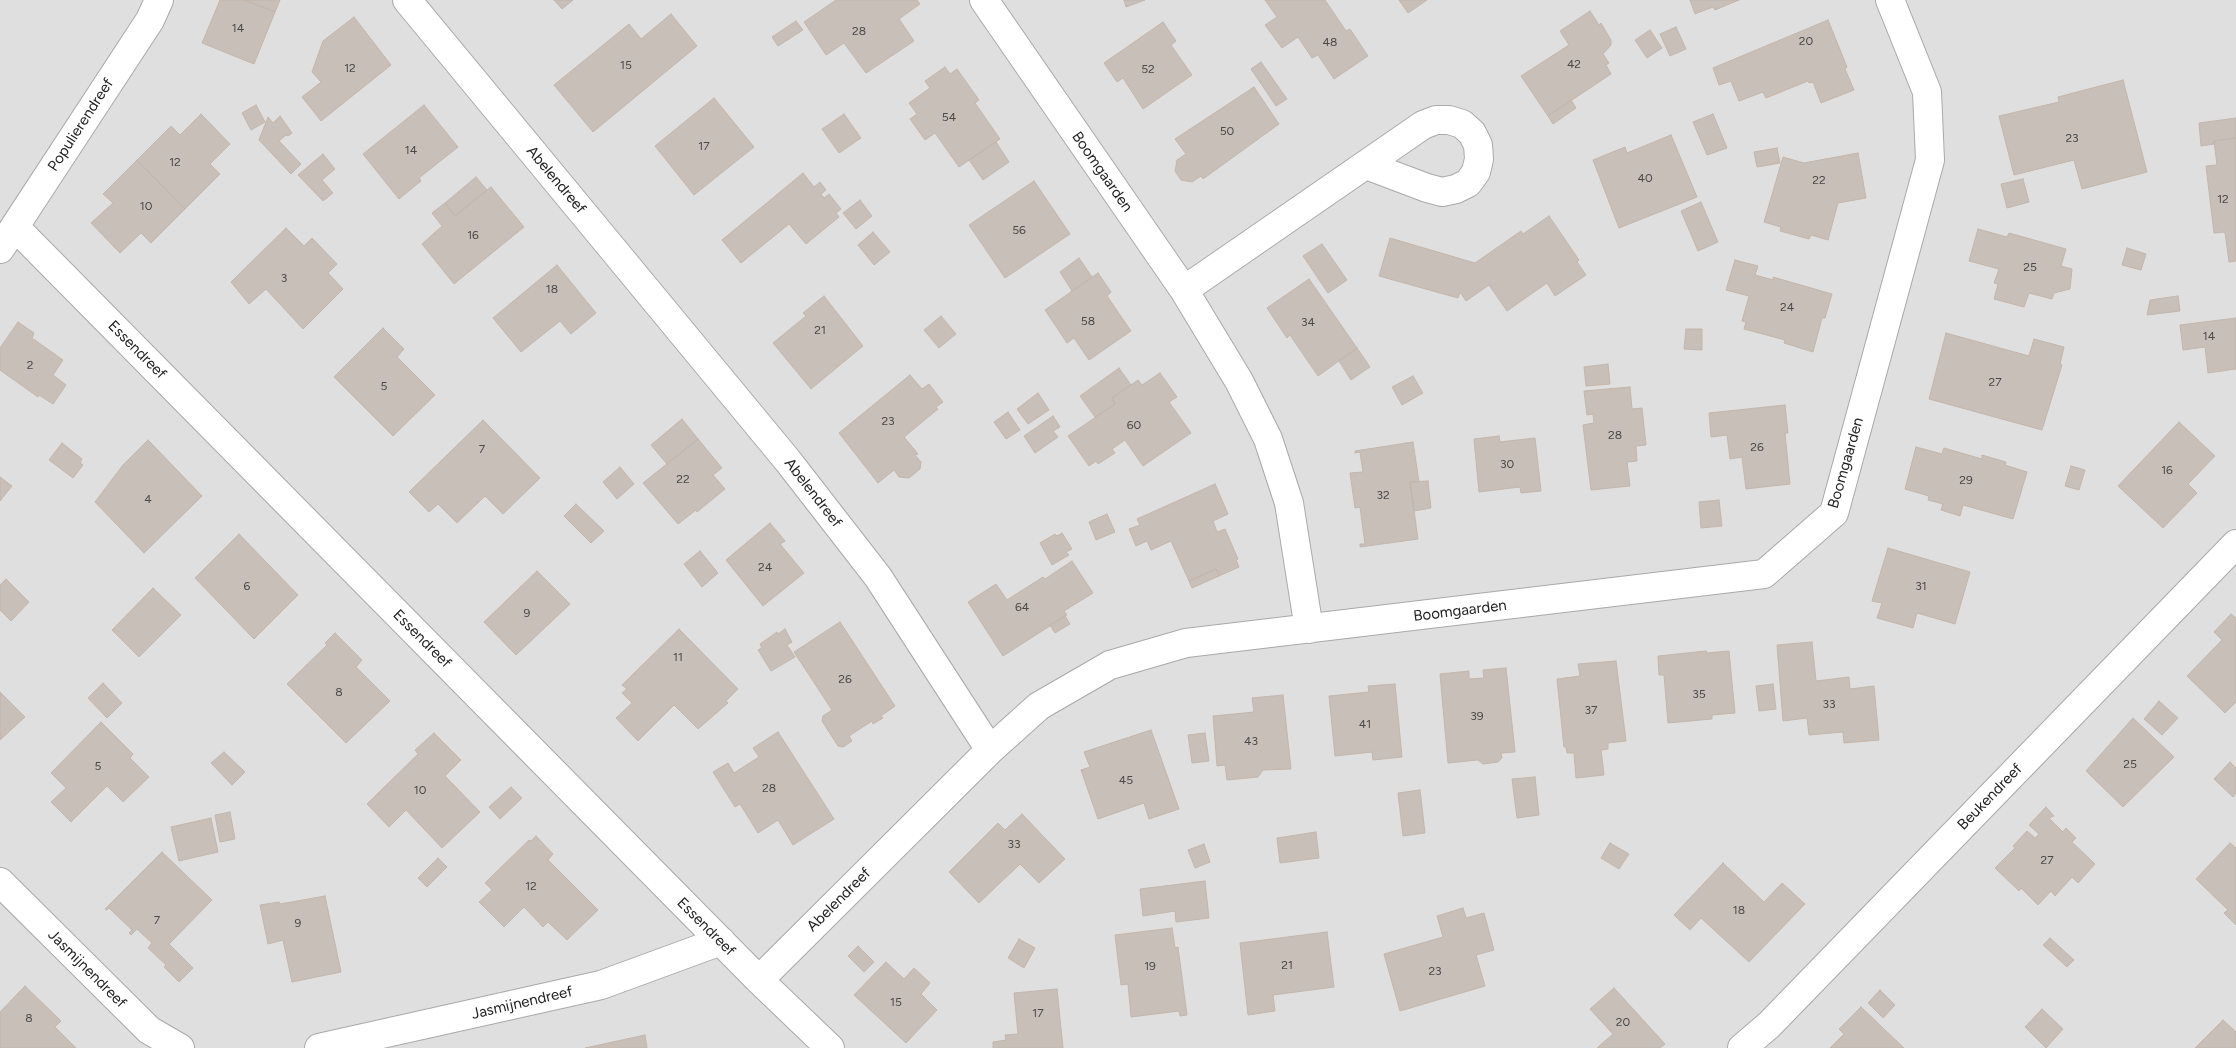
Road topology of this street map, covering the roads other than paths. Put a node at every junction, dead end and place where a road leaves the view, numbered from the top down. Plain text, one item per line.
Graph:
1 (159, 0) edge
2 (407, 0) edge
3 (984, 0) edge
4 (1890, 0) edge
5 (1366, 165) dead end
6 (8, 238) edge
7 (1184, 290) junction
8 (2236, 544) edge
9 (1309, 629) junction
10 (990, 750) junction
11 (0, 882) edge
12 (721, 942) junction
13 (759, 980) junction
14 (180, 1048) edge
15 (319, 1048) edge
16 (830, 1048) edge
17 (1742, 1048) edge

1 - 6 street, Populierendreef
2 - 10 street, Abelendreef
3 - 7 street, Boomgaarden
4 - 9 street, Boomgaarden
5 - 7 street
6 - 12 street, Essendreef
7 - 9 street, Boomgaarden
8 - 17 street, Beukendreef
9 - 10 street, Boomgaarden
10 - 13 street, Abelendreef
11 - 14 street, Jasmijnendreef
12 - 13 street, Essendreef
12 - 15 street, Jasmijnendreef
13 - 16 street, Essendreef

